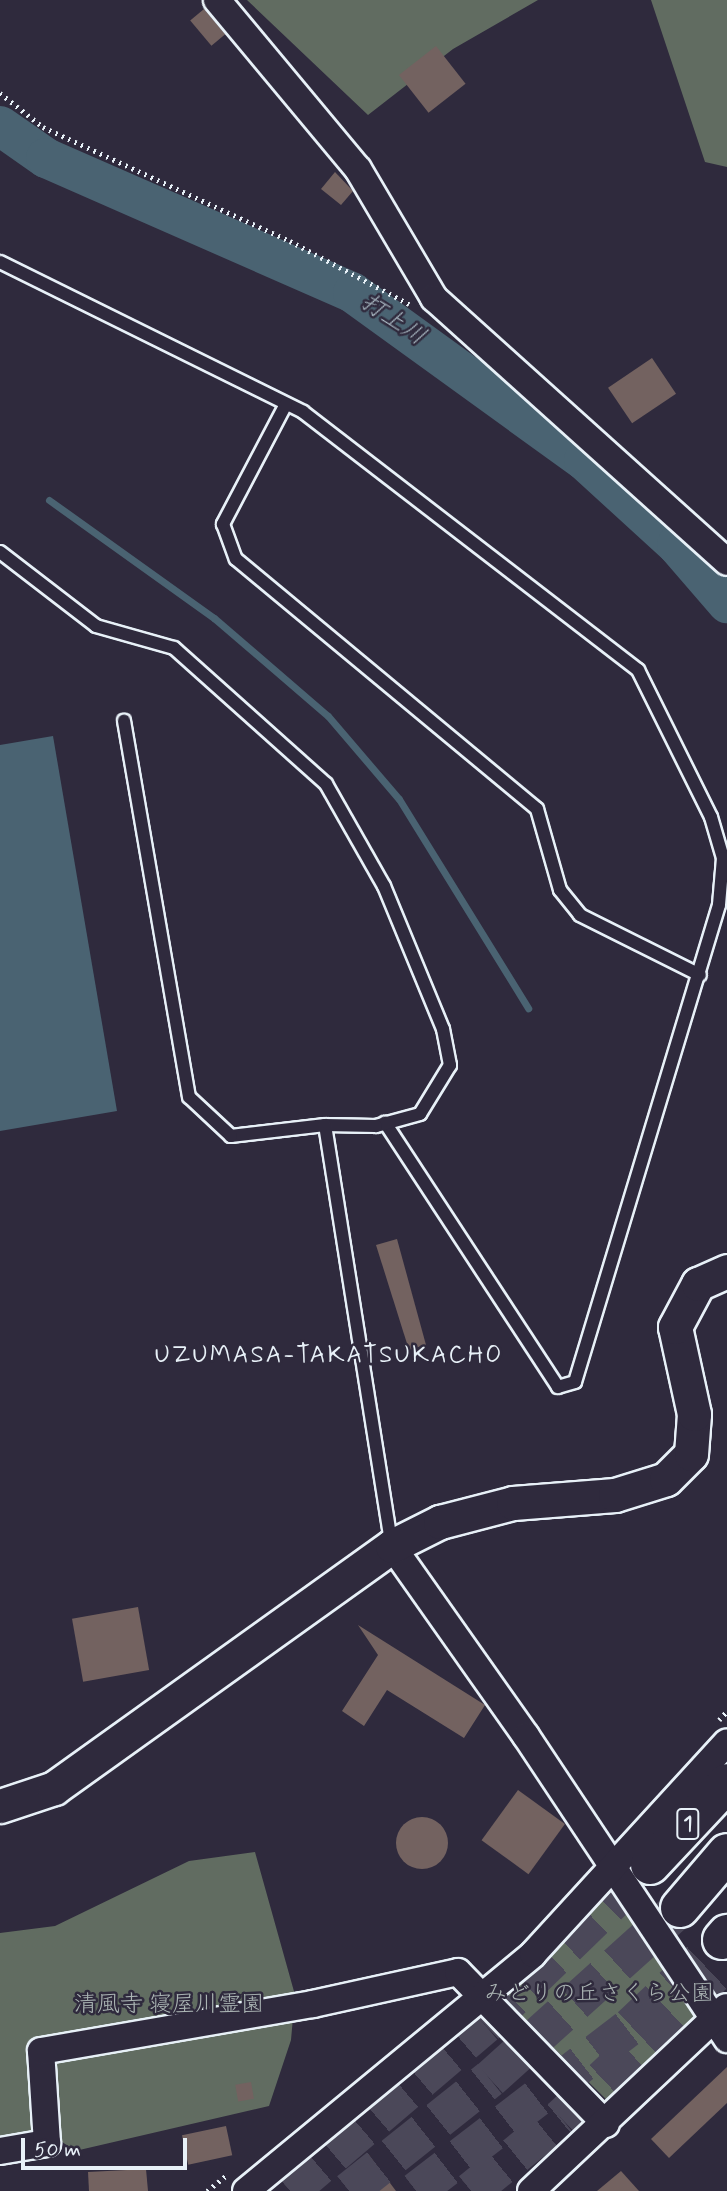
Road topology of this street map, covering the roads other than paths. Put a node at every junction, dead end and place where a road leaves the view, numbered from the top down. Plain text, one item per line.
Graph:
1 (217, 0) edge
2 (0, 262) edge
3 (286, 404) junction
4 (0, 552) edge
5 (727, 562) edge
6 (124, 721) dead end
7 (700, 975) junction
8 (385, 1123) junction
9 (325, 1125) junction
10 (727, 1271) edge
11 (392, 1546) junction
12 (727, 1742) edge
13 (727, 1783) edge
14 (0, 1806) edge
15 (727, 1853) edge
16 (650, 1865) tunnel mouth
17 (613, 1870) junction
18 (680, 1908) tunnel mouth
19 (480, 1998) junction
20 (723, 2021) edge
21 (606, 2124) junction
22 (0, 2151) edge
23 (246, 2191) edge
24 (531, 2191) edge

1 - 5 street
2 - 3 lane
3 - 7 lane
3 - 7 lane
4 - 8 lane
6 - 9 lane
7 - 8 lane
8 - 9 lane
9 - 11 lane
10 - 11 street
11 - 14 street
11 - 17 street
12 - 17 street
13 - 16 highway, 1
15 - 18 highway
17 - 19 street
17 - 20 street
19 - 21 street
19 - 22 street
19 - 23 street
20 - 21 street
21 - 24 street

